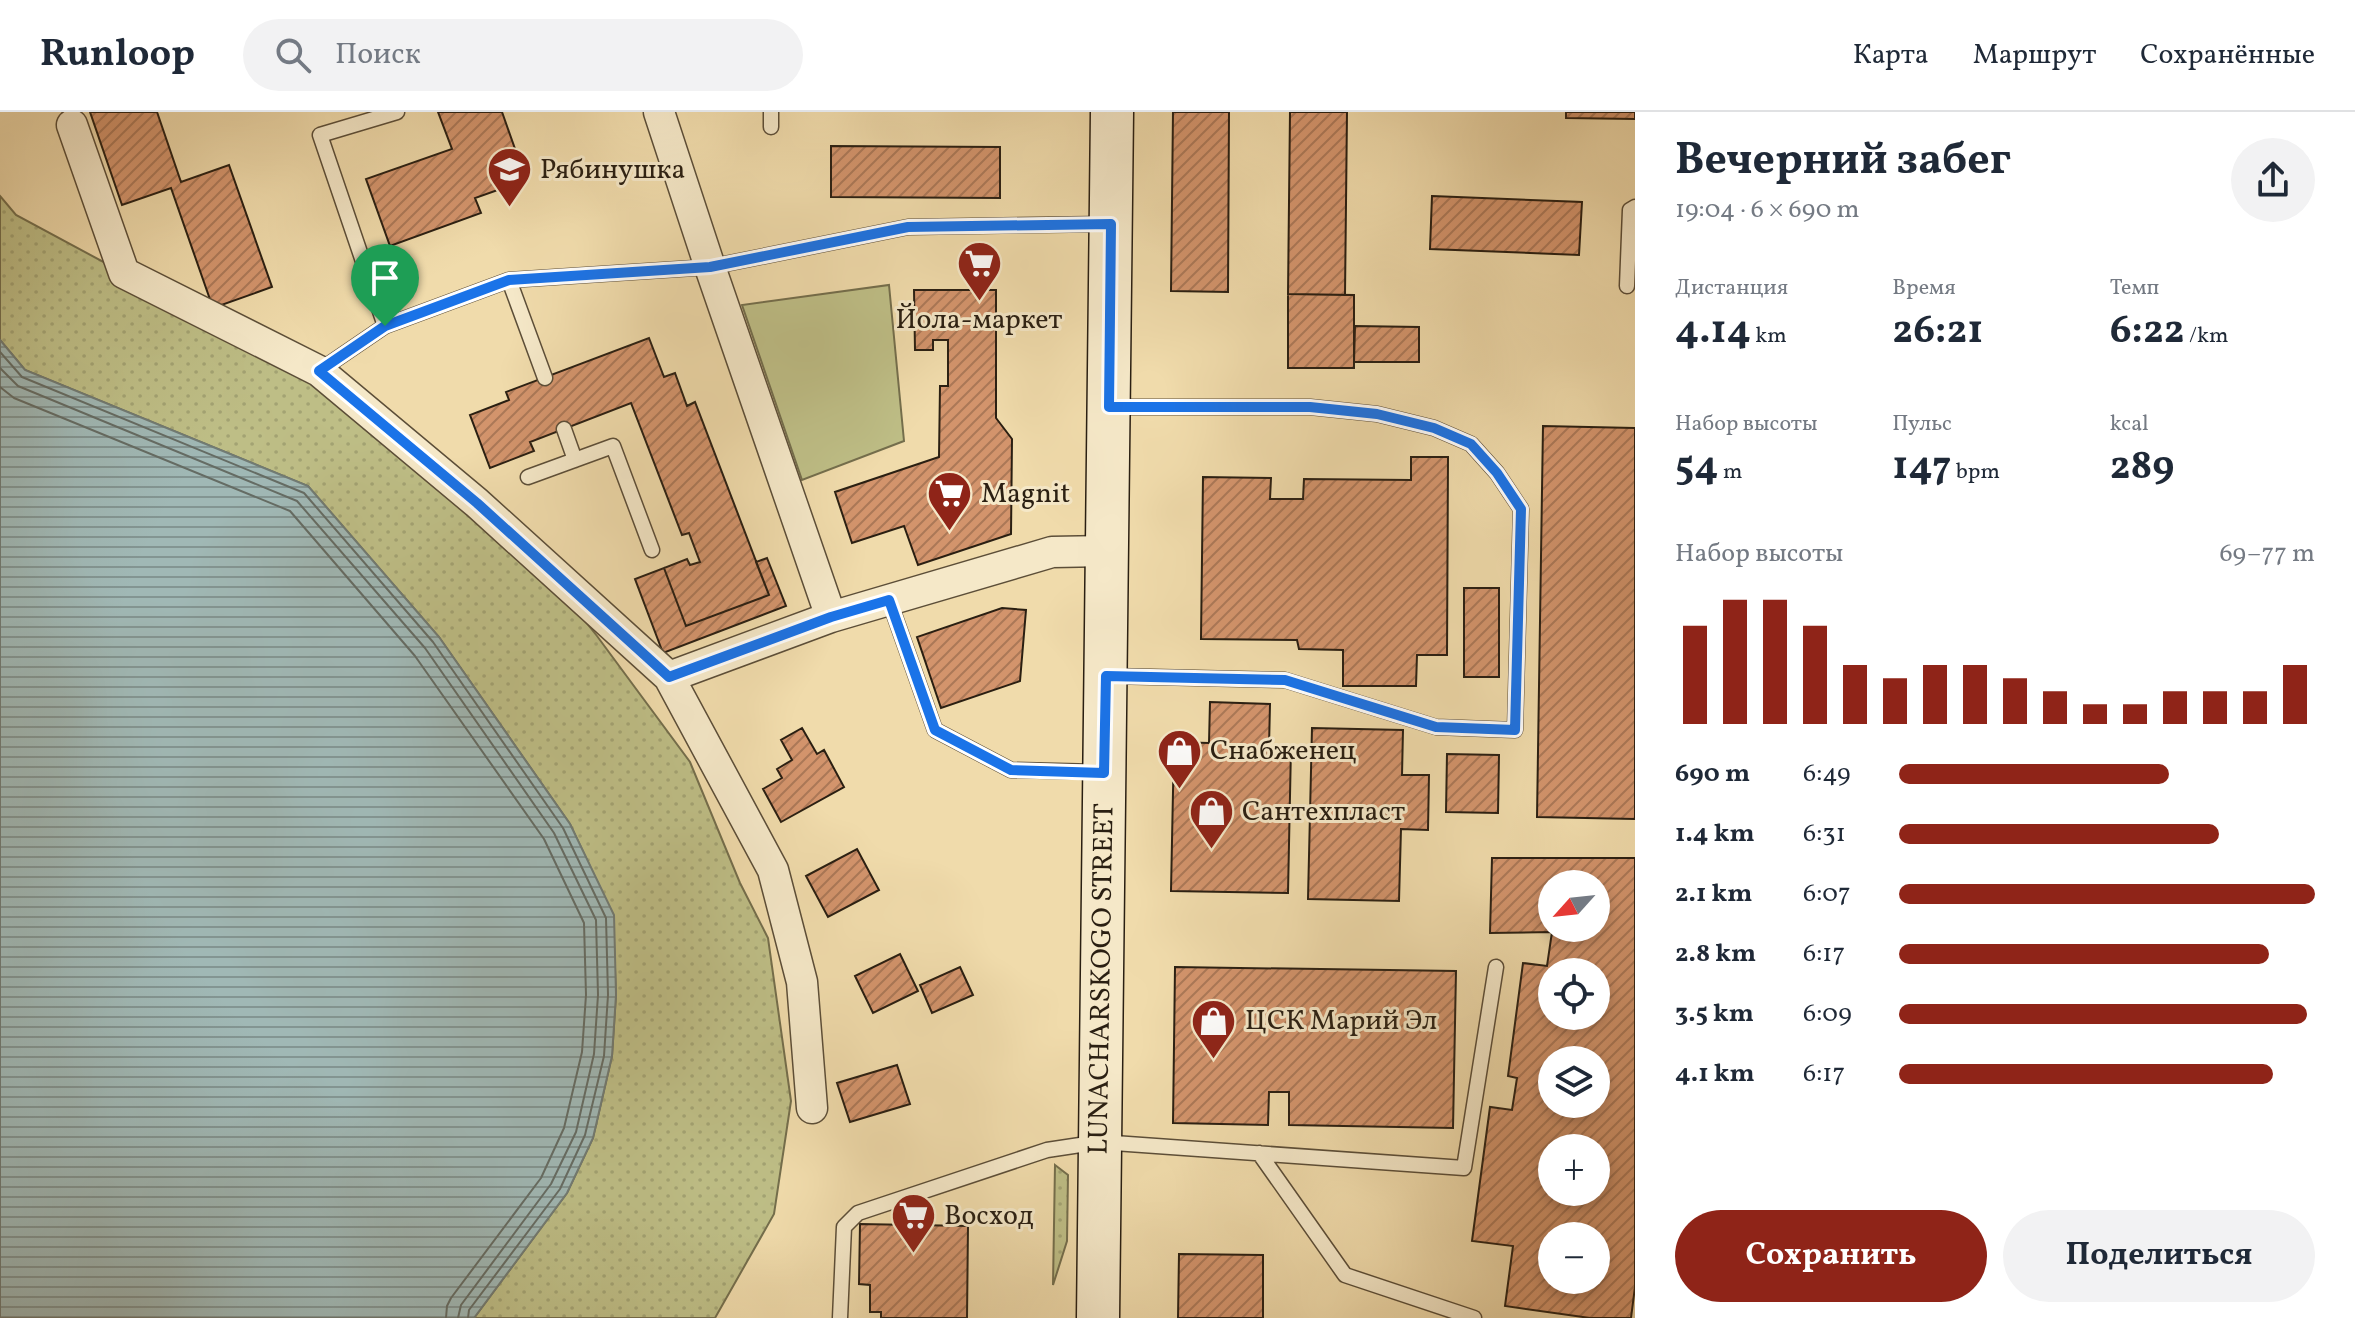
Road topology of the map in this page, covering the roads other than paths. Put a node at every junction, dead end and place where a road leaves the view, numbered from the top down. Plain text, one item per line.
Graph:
1 (397, 112) edge
2 (659, 112) edge
3 (1112, 112) edge
4 (72, 125) dead end
5 (1635, 207) edge
6 (1111, 224) junction
7 (710, 267) junction
8 (509, 280) junction
9 (1627, 286) dead end
10 (385, 326) junction
11 (319, 371) junction
12 (545, 378) dead end
13 (1109, 407) junction
14 (564, 429) dead end
15 (575, 460) junction
16 (528, 477) dead end
17 (652, 550) dead end
18 (1107, 551) junction
19 (889, 600) junction
20 (831, 617) junction
21 (1106, 676) junction
22 (669, 677) junction
23 (1104, 773) junction
24 (1496, 967) dead end
25 (812, 1108) dead end
26 (1100, 1142) junction
27 (1259, 1153) junction
28 (840, 1318) edge
29 (1098, 1318) edge
30 (1474, 1318) edge

1 - 10 lane
2 - 7 street
3 - 6 main road, LUNACHARSKOGO STREET
4 - 11 street
5 - 9 lane
6 - 7 lane
6 - 13 main road, LUNACHARSKOGO STREET
7 - 8 lane
7 - 20 street
8 - 10 lane
8 - 12 lane
10 - 11 lane
11 - 22 street
13 - 18 main road, LUNACHARSKOGO STREET
13 - 21 lane
14 - 15 lane
15 - 16 lane
15 - 17 lane
18 - 19 street
18 - 21 main road, LUNACHARSKOGO STREET
19 - 20 street
19 - 23 lane
20 - 22 street
21 - 23 main road, LUNACHARSKOGO STREET
22 - 25 street
23 - 26 main road, LUNACHARSKOGO STREET
24 - 27 lane
26 - 27 lane
26 - 28 lane
26 - 29 main road, LUNACHARSKOGO STREET
27 - 30 lane

